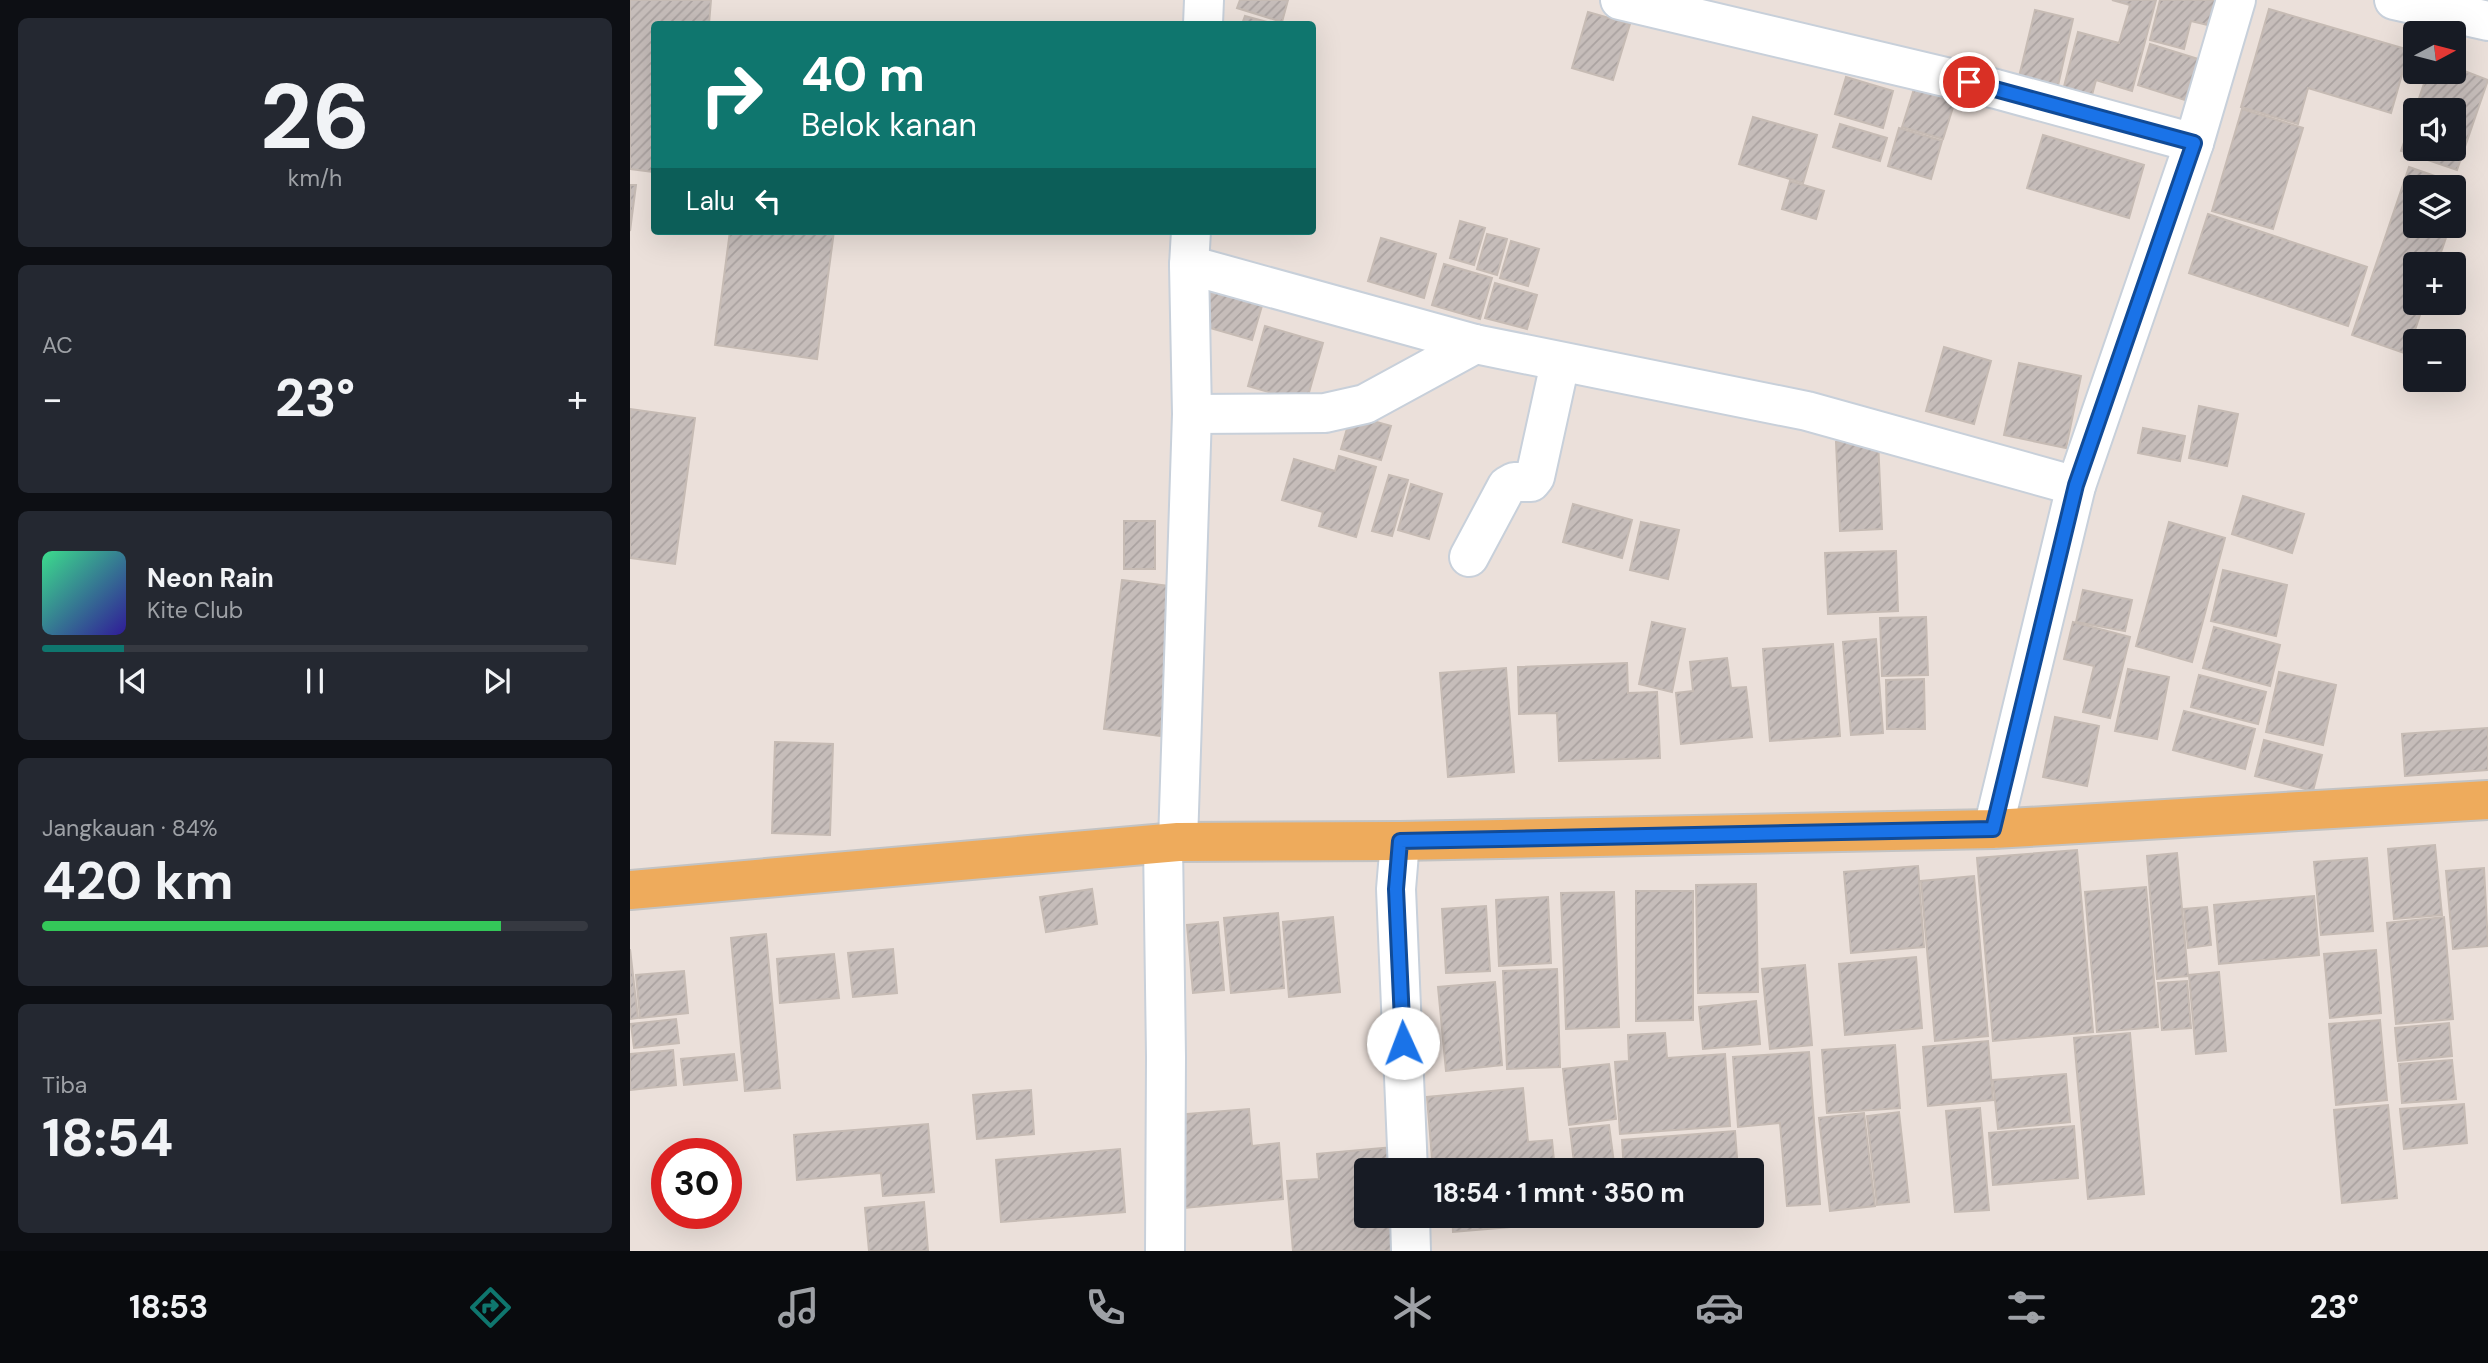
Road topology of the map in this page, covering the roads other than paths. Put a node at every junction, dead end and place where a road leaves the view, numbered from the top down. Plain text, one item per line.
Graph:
1 (1204, 0) edge
2 (1620, 0) edge
3 (2236, 0) edge
4 (2394, 0) edge
5 (2481, 13) edge
6 (1203, 21) edge
7 (2194, 143) junction
8 (1190, 248) edge
9 (1475, 344) junction
10 (1560, 363) junction
11 (1192, 414) junction
12 (2076, 485) junction
13 (1469, 557) dead end
14 (2488, 800) edge
15 (1993, 829) junction
16 (1400, 841) junction
17 (1171, 843) junction
18 (630, 890) edge
19 (1407, 1158) edge
20 (1410, 1228) edge
21 (1165, 1251) edge
22 (1411, 1251) edge

1 - 6 street
2 - 7 street
3 - 7 street
4 - 5 street
7 - 12 street
8 - 9 street
8 - 11 street
9 - 10 street
9 - 11 street
10 - 12 street
10 - 13 street
11 - 17 street
12 - 15 street
14 - 15 main road
15 - 16 main road
16 - 17 main road
16 - 19 street
17 - 18 main road
17 - 21 street
20 - 22 street

